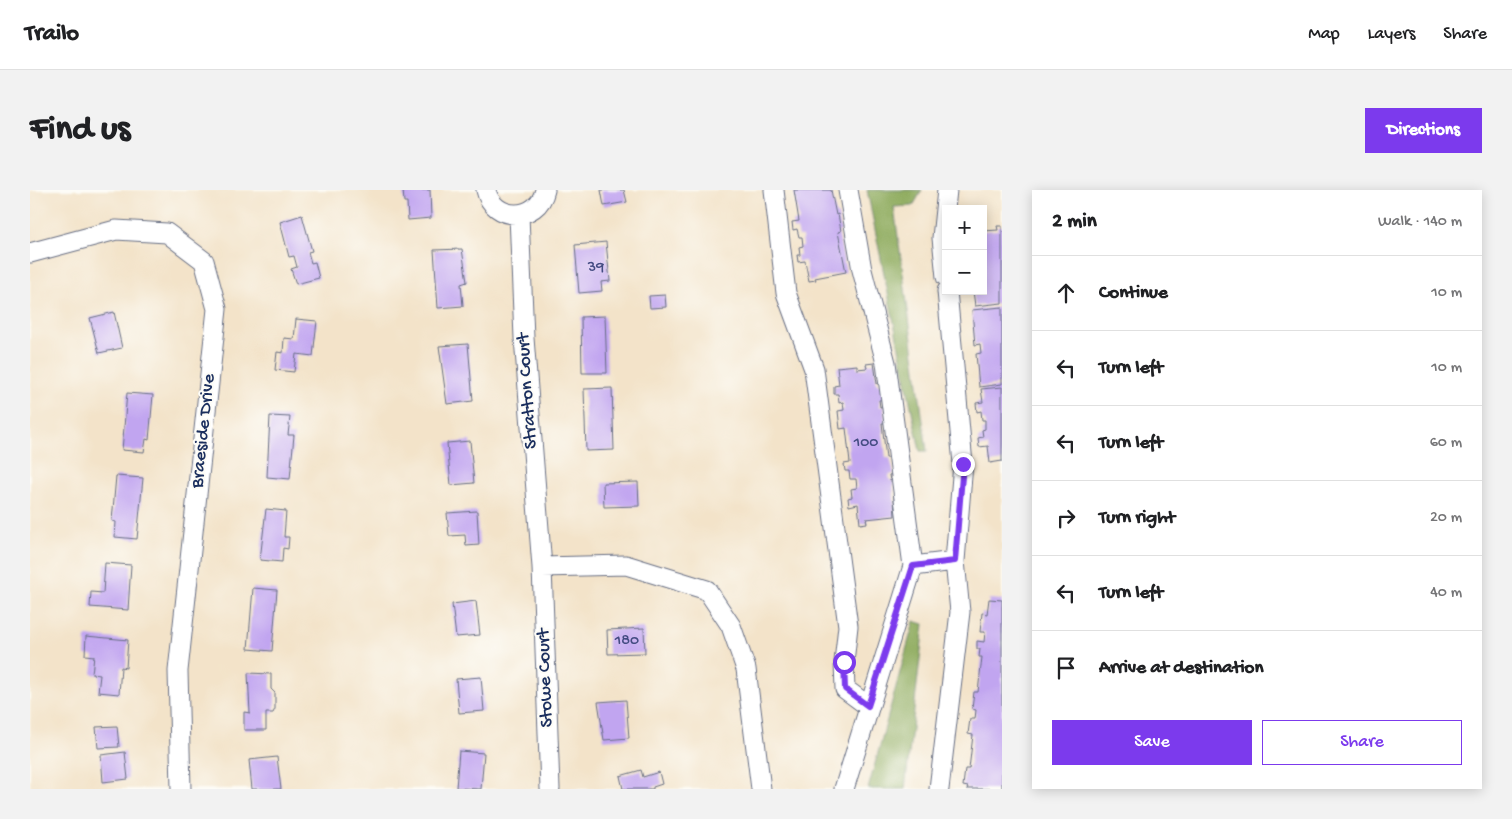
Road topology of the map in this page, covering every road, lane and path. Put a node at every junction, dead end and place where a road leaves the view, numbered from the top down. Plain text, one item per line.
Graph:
1 (486, 190) edge
2 (545, 190) edge
3 (774, 190) edge
4 (848, 190) edge
5 (947, 190) edge
6 (519, 214) junction
7 (943, 250) edge
8 (30, 253) edge
9 (947, 295) edge
10 (955, 561) junction
11 (913, 566) junction
12 (542, 567) junction
13 (868, 706) junction
14 (181, 789) edge
15 (550, 789) edge
16 (761, 789) edge
17 (844, 789) edge
18 (939, 789) edge

1 - 6 street
2 - 6 street
3 - 13 street
4 - 11 street
5 - 7 street
6 - 12 street, Stratton Court
8 - 14 street, Braeside Drive
9 - 10 street
10 - 11 street
10 - 18 street
11 - 13 street
12 - 15 street, Stowe Court
12 - 16 street
13 - 17 street

